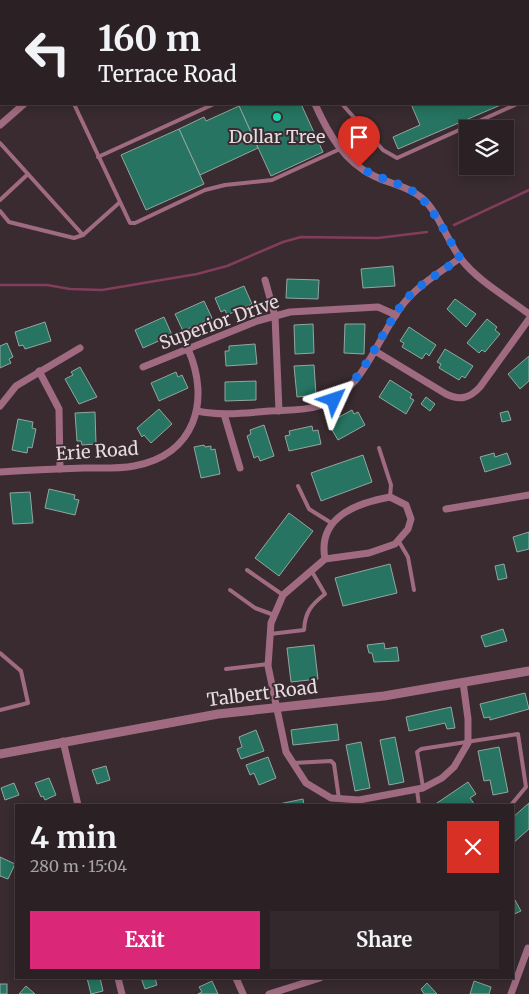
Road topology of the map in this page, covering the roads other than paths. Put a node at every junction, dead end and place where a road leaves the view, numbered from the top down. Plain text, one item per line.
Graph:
1 (23, 105) edge
2 (74, 105) edge
3 (212, 105) edge
4 (315, 105) edge
5 (343, 105) edge
6 (515, 105) edge
7 (0, 125) edge
8 (0, 143) edge
9 (340, 149) junction
10 (98, 157) junction
11 (28, 174) junction
12 (0, 200) edge
13 (120, 203) junction
14 (0, 211) edge
15 (83, 235) junction
16 (460, 258) junction
17 (265, 280) dead end
18 (529, 314) edge
19 (396, 315) junction
20 (275, 316) junction
21 (529, 319) edge
22 (80, 348) dead end
23 (188, 348) junction
24 (375, 351) junction
25 (143, 367) dead end
26 (39, 371) junction
27 (0, 406) edge
28 (198, 411) junction
29 (279, 411) junction
30 (224, 414) junction
31 (379, 448) dead end
32 (240, 468) dead end
33 (60, 469) junction
34 (0, 472) edge
35 (298, 486) dead end
36 (529, 495) edge
37 (390, 496) junction
38 (446, 509) dead end
39 (333, 524) junction
40 (398, 540) junction
41 (325, 559) junction
42 (247, 570) dead end
43 (310, 570) junction
44 (230, 590) dead end
45 (414, 590) dead end
46 (283, 595) junction
47 (274, 615) junction
48 (270, 634) junction
49 (0, 653) edge
50 (268, 664) junction
51 (226, 669) dead end
52 (529, 671) edge
53 (463, 682) junction
54 (276, 706) junction
55 (0, 710) edge
56 (63, 741) junction
57 (468, 743) junction
58 (0, 754) edge
59 (291, 763) junction
60 (420, 789) junction
61 (339, 800) junction
62 (330, 801) edge
63 (78, 804) edge
64 (419, 804) edge
65 (512, 804) edge
66 (528, 948) edge
67 (118, 979) edge
68 (236, 979) edge
69 (317, 979) edge
70 (122, 994) edge
71 (243, 994) edge
72 (269, 994) edge
73 (511, 994) edge

1 - 7 street
2 - 10 lane
3 - 10 lane
4 - 9 street
5 - 6 lane
8 - 11 lane
9 - 13 lane
9 - 16 street
10 - 13 lane
11 - 12 lane
11 - 15 lane
13 - 15 lane
14 - 15 lane
16 - 18 street
16 - 19 street
17 - 20 street
19 - 20 street, Superior Drive
19 - 24 street
20 - 23 street, Superior Drive
20 - 29 street
21 - 24 street
22 - 26 street
23 - 25 street, Superior Drive
23 - 28 street, Erie Road
24 - 29 street
26 - 27 street
26 - 33 street
28 - 30 street
28 - 33 street, Erie Road
29 - 30 street
30 - 32 street
31 - 37 lane
33 - 34 street, Erie Road
35 - 39 lane
36 - 38 street
37 - 39 street
37 - 40 street
39 - 41 street
40 - 41 street
40 - 45 lane
41 - 43 street
42 - 46 lane
43 - 46 street
43 - 48 lane
44 - 47 lane
46 - 47 street
47 - 48 street
48 - 50 street
49 - 55 lane
50 - 51 lane
50 - 54 street
52 - 53 street, Talbert Road
53 - 54 street, Talbert Road
53 - 57 street
54 - 56 street, Talbert Road
54 - 59 street
56 - 58 street, Talbert Road
56 - 63 street
57 - 60 street
57 - 60 lane
57 - 65 lane
59 - 61 lane
59 - 62 street
60 - 61 street
60 - 64 lane
61 - 62 street
66 - 73 street
67 - 70 street
68 - 71 street
69 - 72 street

